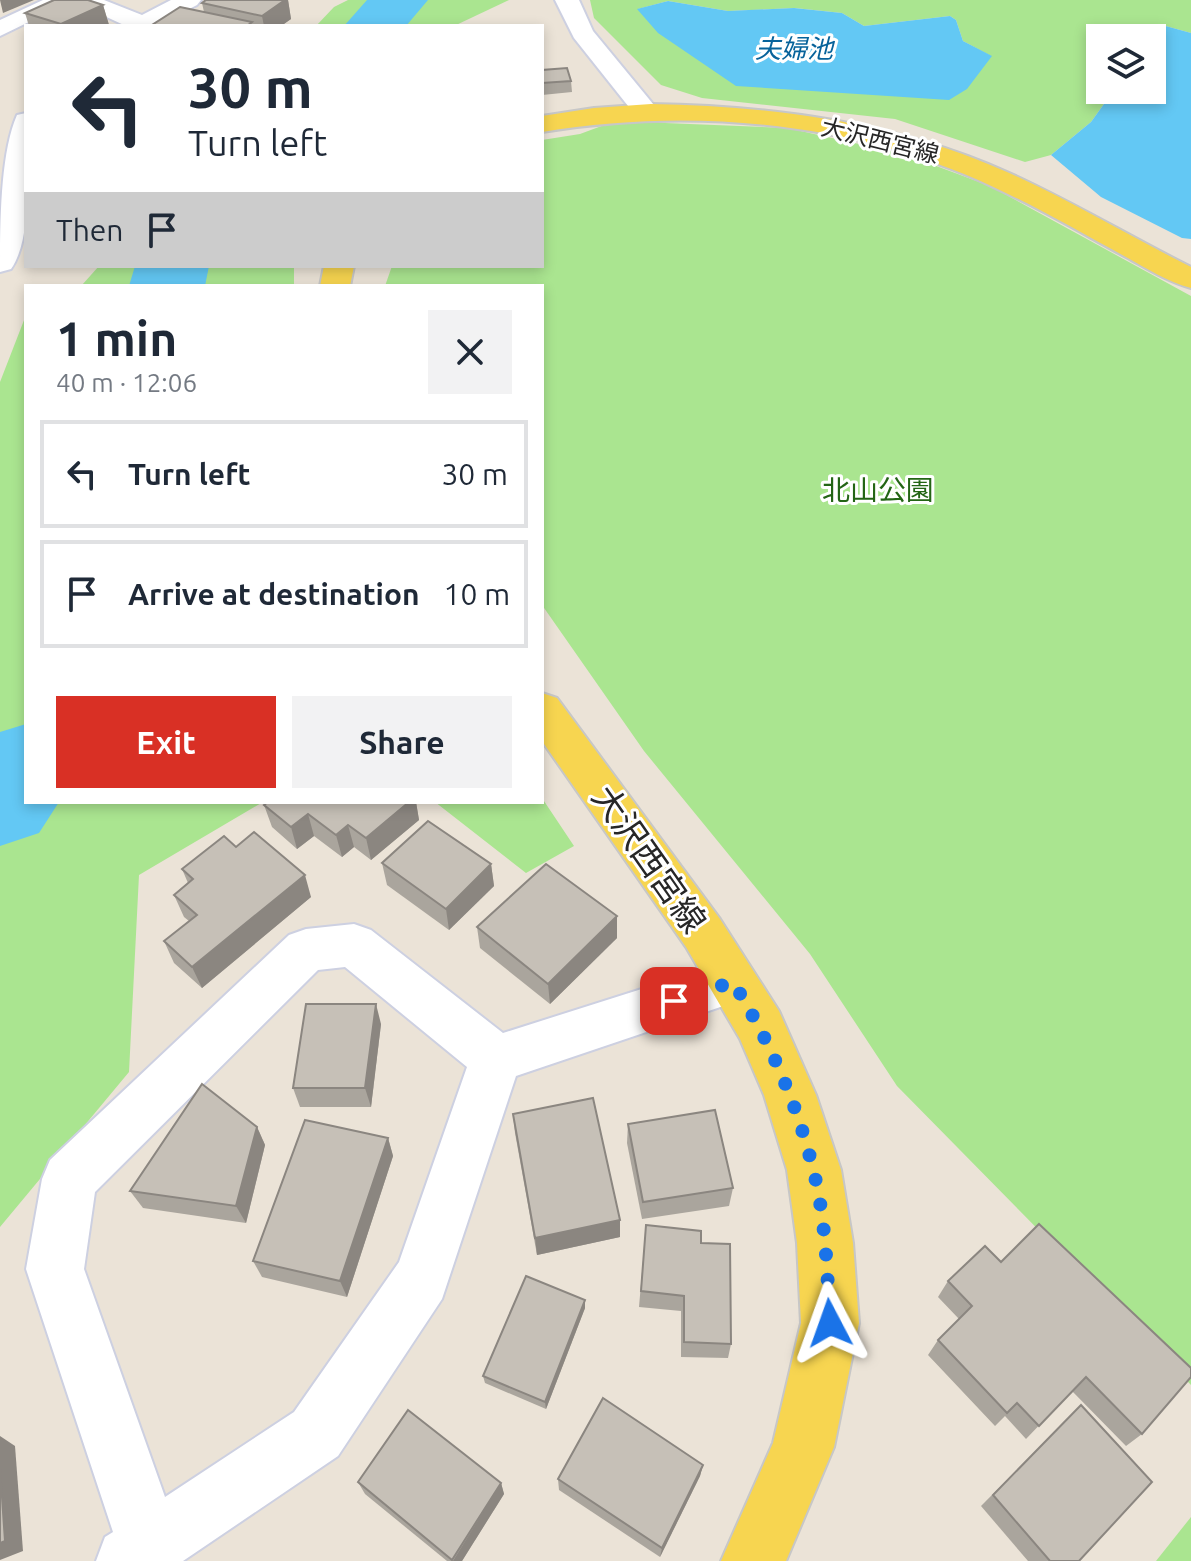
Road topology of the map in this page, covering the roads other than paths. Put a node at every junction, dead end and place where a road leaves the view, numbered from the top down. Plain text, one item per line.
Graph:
1 (62, 0) edge
2 (83, 0) edge
3 (189, 0) edge
4 (567, 0) edge
5 (138, 24) edge
6 (142, 24) edge
7 (0, 29) edge
8 (645, 110) junction
9 (24, 124) edge
10 (544, 124) edge
11 (0, 263) edge
12 (1191, 279) edge
13 (544, 712) edge
14 (733, 982) junction
15 (496, 1059) junction
16 (138, 1553) edge
17 (753, 1561) edge

1 - 7 street
2 - 5 street
3 - 6 street
4 - 8 street
8 - 10 main road, 大沢西宮線
8 - 12 main road, 大沢西宮線
9 - 11 street
13 - 14 main road, 大沢西宮線
14 - 15 street
14 - 17 main road, 大沢西宮線
15 - 16 street
15 - 16 street

